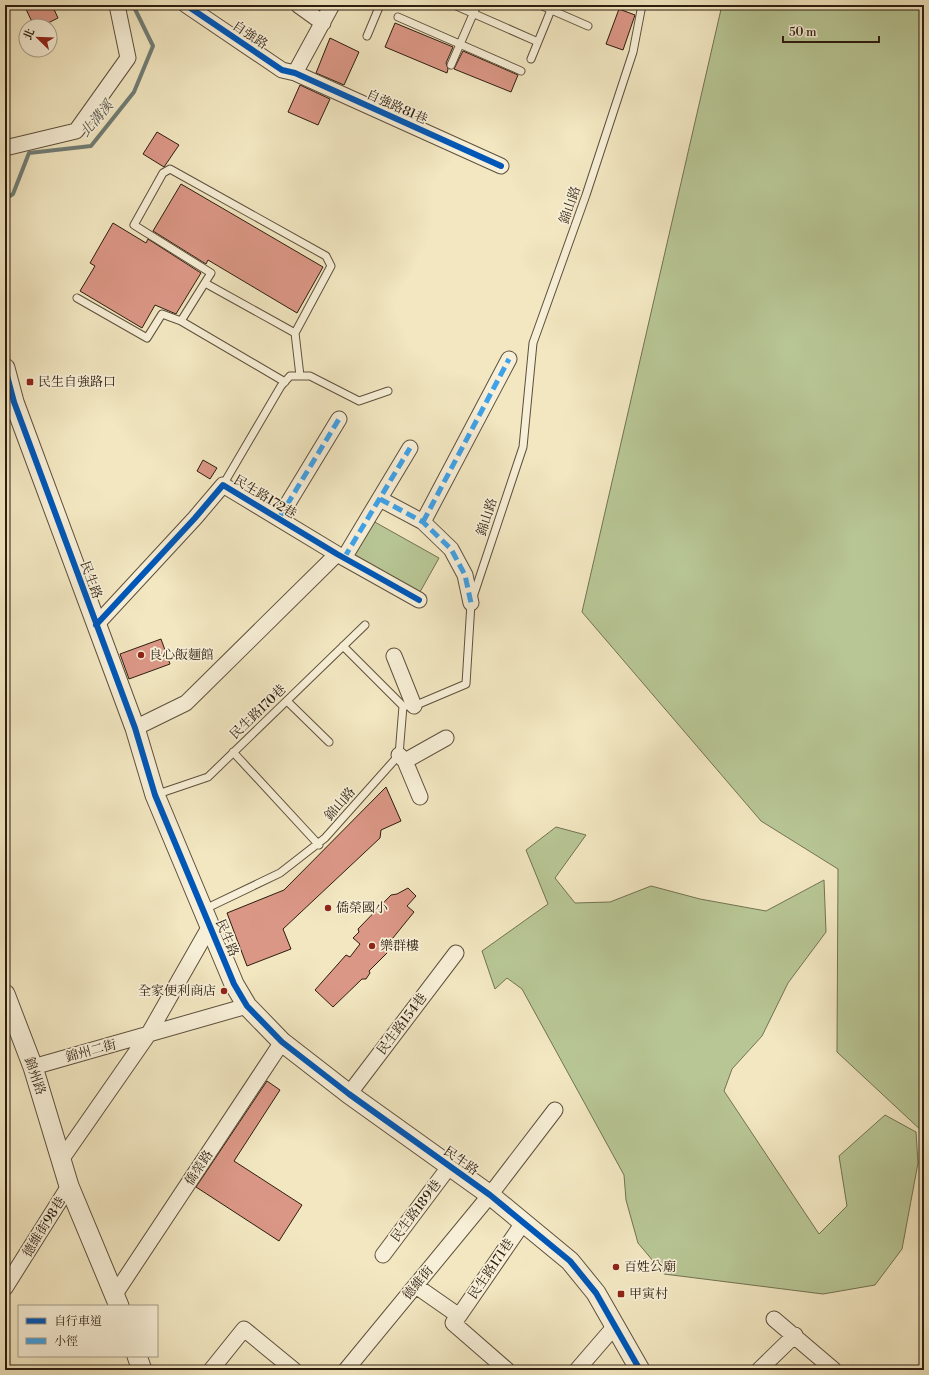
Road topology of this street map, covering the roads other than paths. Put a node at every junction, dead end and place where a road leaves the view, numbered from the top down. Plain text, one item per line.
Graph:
1 (117, 5) edge
2 (186, 5) edge
3 (298, 5) edge
4 (332, 5) edge
5 (380, 5) edge
6 (454, 5) edge
7 (477, 5) edge
8 (540, 5) edge
9 (642, 5) edge
10 (552, 7) edge
11 (473, 13) junction
12 (398, 17) dead end
13 (323, 23) junction
14 (588, 26) dead end
15 (367, 36) dead end
16 (538, 42) junction
17 (460, 45) junction
18 (531, 59) dead end
19 (451, 65) dead end
20 (521, 71) dead end
21 (289, 72) junction
22 (5, 148) edge
23 (501, 166) dead end
24 (205, 283) junction
25 (78, 298) dead end
26 (181, 321) junction
27 (295, 333) junction
28 (510, 359) dead end
29 (5, 368) edge
30 (300, 376) junction
31 (285, 382) junction
32 (388, 391) dead end
33 (339, 419) dead end
34 (410, 448) dead end
35 (223, 485) junction
36 (380, 499) junction
37 (279, 518) junction
38 (423, 522) junction
39 (340, 556) junction
40 (419, 600) dead end
41 (471, 603) junction
42 (96, 625) junction
43 (365, 625) dead end
44 (343, 646) junction
45 (394, 656) dead end
46 (287, 701) junction
47 (408, 706) junction
48 (135, 728) junction
49 (446, 738) dead end
50 (329, 742) dead end
51 (233, 752) junction
52 (402, 758) junction
53 (155, 795) junction
54 (420, 797) dead end
55 (319, 845) junction
56 (207, 918) junction
57 (456, 953) dead end
58 (5, 994) edge
59 (247, 1006) junction
60 (148, 1035) junction
61 (282, 1042) junction
62 (33, 1067) junction
63 (349, 1094) junction
64 (555, 1110) dead end
65 (61, 1160) junction
66 (450, 1167) junction
67 (69, 1186) junction
68 (490, 1195) junction
69 (523, 1223) junction
70 (384, 1255) dead end
71 (416, 1286) junction
72 (5, 1288) edge
73 (117, 1300) edge
74 (459, 1316) junction
75 (774, 1319) dead end
76 (615, 1326) junction
77 (795, 1335) junction
78 (137, 1357) edge
79 (142, 1370) edge
80 (211, 1370) edge
81 (294, 1370) edge
82 (346, 1370) edge
83 (507, 1370) edge
84 (577, 1370) edge
85 (640, 1370) edge
86 (759, 1370) edge
87 (834, 1370) edge

1 - 22 street
2 - 21 street, 自強路
3 - 13 street
4 - 13 street
5 - 15 lane
6 - 11 lane
7 - 11 lane
8 - 10 lane
9 - 41 lane, 錦山路
10 - 14 lane
10 - 16 lane
11 - 16 lane
11 - 17 lane
12 - 17 lane
13 - 21 street
16 - 18 lane
17 - 19 lane
17 - 20 lane
21 - 23 street, 自強路81巷
24 - 26 lane
24 - 27 lane
24 - 27 lane
25 - 26 lane
26 - 31 lane
27 - 30 lane
28 - 38 street
29 - 42 street, 民生路
30 - 31 lane
30 - 32 lane
31 - 35 lane
33 - 37 street
34 - 36 street
35 - 37 street, 民生路172巷
35 - 42 street, 民生路172巷
36 - 38 street
36 - 39 street
37 - 39 street, 民生路172巷
38 - 41 street
39 - 40 street, 民生路172巷
39 - 48 street
41 - 47 lane, 錦山路
42 - 48 street, 民生路
43 - 44 lane, 民生路170巷
44 - 46 lane, 民生路170巷
44 - 47 lane
45 - 47 street
46 - 50 lane
46 - 51 lane, 民生路170巷
47 - 52 lane
48 - 53 street, 民生路
49 - 52 street
51 - 53 lane, 民生路170巷
51 - 55 lane
52 - 54 street
52 - 55 lane, 錦山路
53 - 56 street, 民生路
55 - 56 lane, 錦山路
56 - 59 street, 民生路
56 - 60 street
57 - 63 street, 民生路154巷
58 - 62 street, 錦州路
59 - 60 street
59 - 61 street, 民生路
60 - 62 street, 錦州二街
60 - 65 street
61 - 63 street, 民生路
61 - 73 street, 僑榮路
62 - 65 street, 錦州路
63 - 66 street, 民生路
64 - 68 street, 德維街
65 - 67 street, 錦州路
66 - 68 street, 民生路
66 - 70 street, 民生路189巷
67 - 72 street, 德維街98巷
67 - 73 street, 錦州路
68 - 69 street, 民生路
68 - 71 street, 德維街
69 - 74 street, 民生路171巷
69 - 76 street, 民生路
71 - 74 street
71 - 82 street, 德維街
74 - 83 street
75 - 77 street
76 - 84 street
76 - 85 street, 民生路
77 - 86 street
77 - 87 street
78 - 79 street
80 - 81 street

